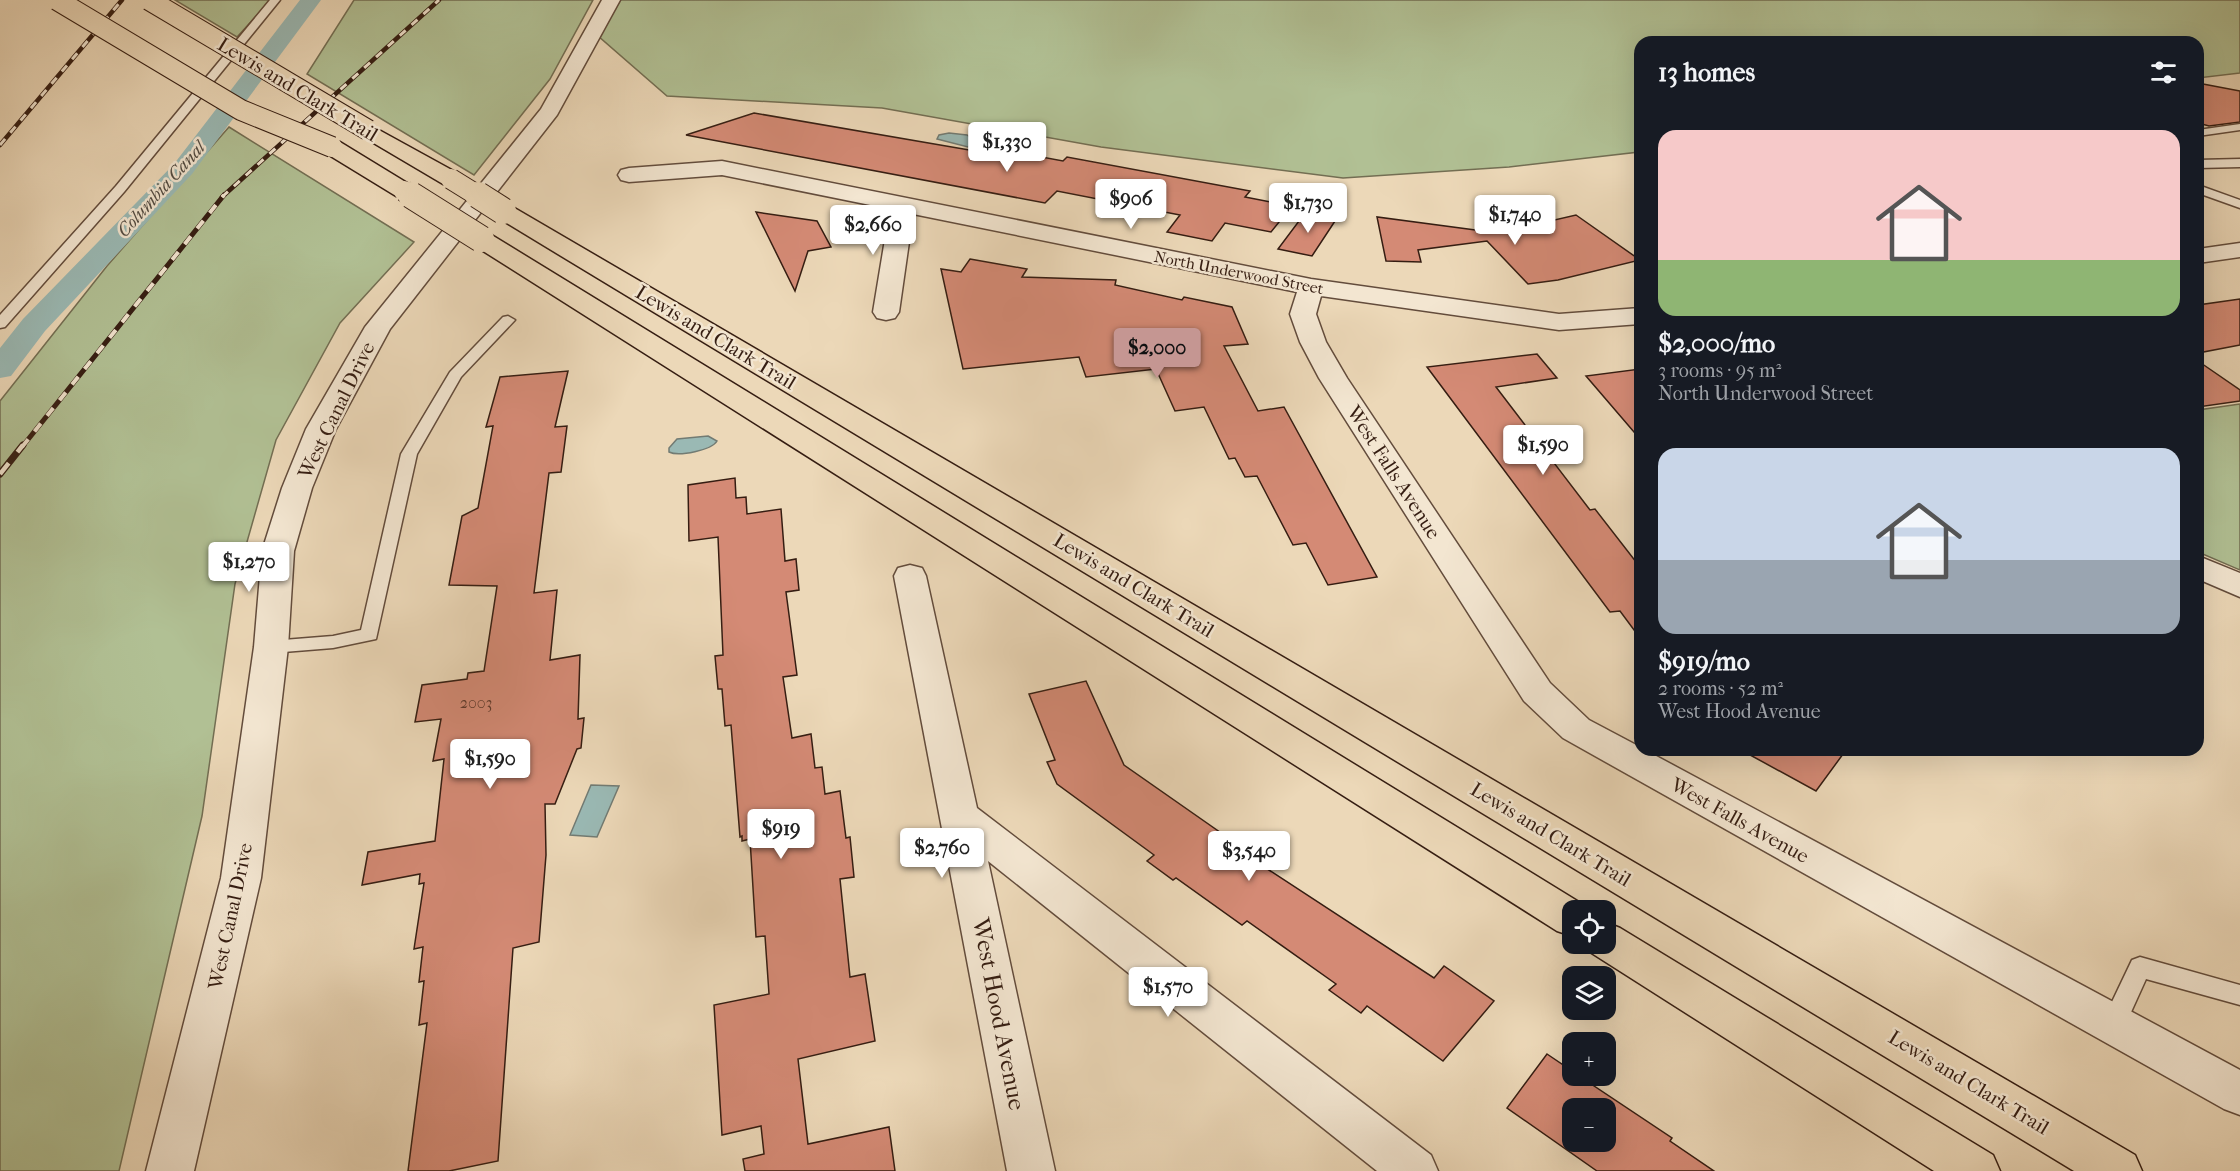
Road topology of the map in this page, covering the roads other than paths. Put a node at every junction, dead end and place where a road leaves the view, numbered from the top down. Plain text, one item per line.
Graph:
1 (57, 0) edge
2 (149, 0) edge
3 (275, 0) edge
4 (610, 0) edge
5 (126, 18) dead end
6 (2240, 127) edge
7 (2204, 132) edge
8 (332, 147) junction
9 (2240, 163) edge
10 (2204, 164) edge
11 (629, 175) dead end
12 (2204, 191) edge
13 (2240, 204) edge
14 (902, 206) junction
15 (2240, 250) edge
16 (2204, 254) edge
17 (1311, 288) junction
18 (886, 312) dead end
19 (1634, 316) edge
20 (508, 321) dead end
21 (0, 324) edge
22 (2204, 570) edge
23 (910, 576) dead end
24 (2240, 586) edge
25 (271, 647) junction
26 (959, 816) junction
27 (1562, 913) edge
28 (1616, 947) edge
29 (2240, 995) edge
30 (2113, 1025) junction
31 (2240, 1095) edge
32 (170, 1171) edge
33 (1031, 1171) edge
34 (1414, 1171) edge
35 (1977, 1171) edge
36 (2118, 1171) edge

1 - 8 highway, bridge
2 - 36 highway, Lewis and Clark Trail, bridge
3 - 21 lane
4 - 25 street, West Canal Drive
5 - 8 highway, Lewis and Clark Trail, bridge
6 - 7 lane
8 - 27 highway, Lewis and Clark Trail, bridge
9 - 10 lane
11 - 14 street, North Underwood Street
12 - 13 lane
14 - 17 street, North Underwood Street
14 - 18 street
15 - 16 street
17 - 19 street, North Underwood Street
17 - 30 street, West Falls Avenue
20 - 25 lane
22 - 24 street
23 - 26 street, West Hood Avenue
25 - 32 street, West Canal Drive
26 - 33 street, West Hood Avenue
26 - 34 street
28 - 35 highway
29 - 30 lane
30 - 31 street, West Falls Avenue

